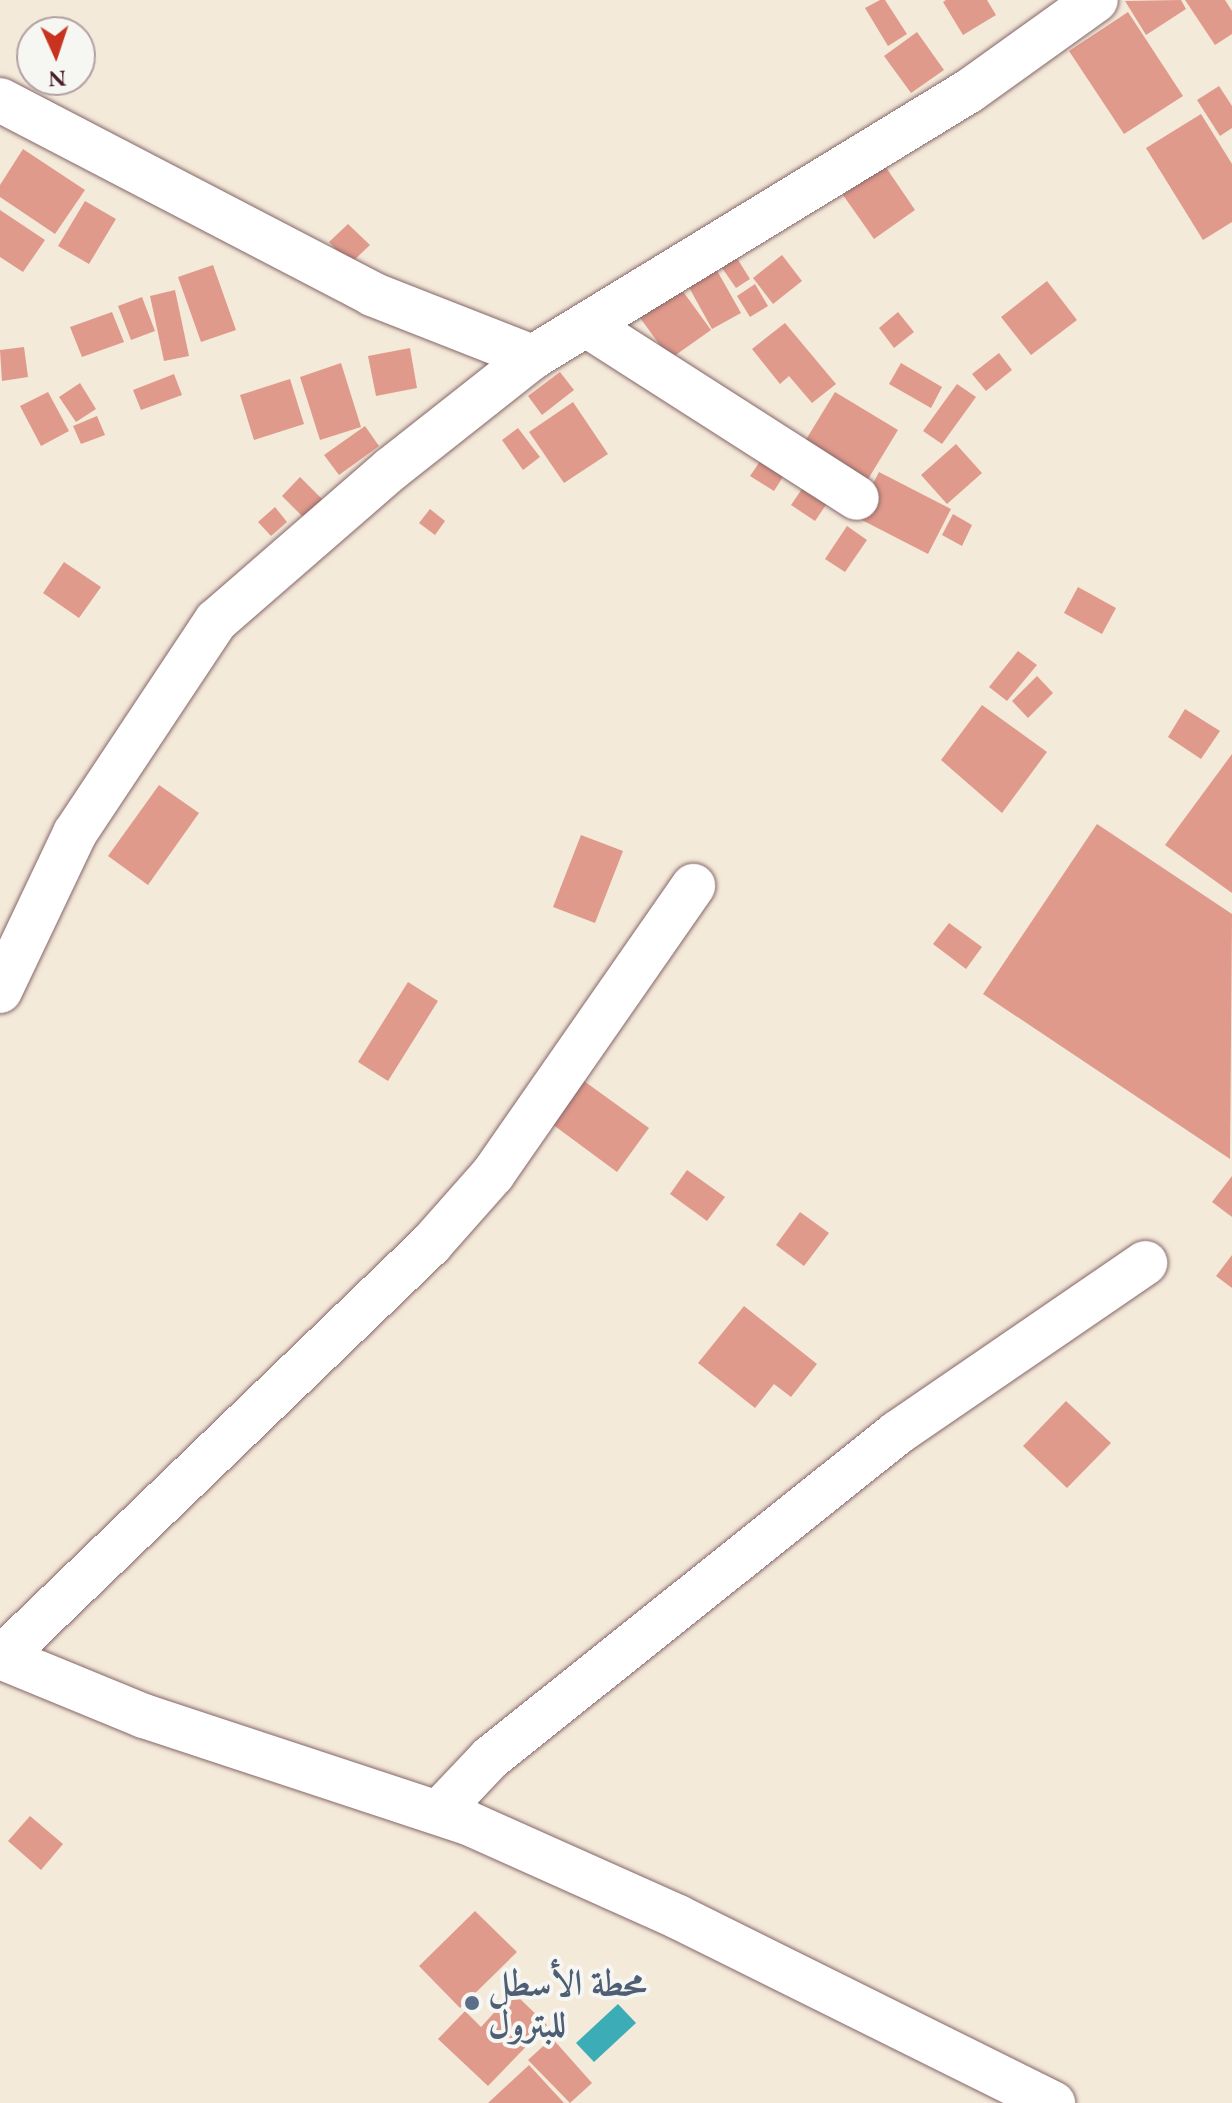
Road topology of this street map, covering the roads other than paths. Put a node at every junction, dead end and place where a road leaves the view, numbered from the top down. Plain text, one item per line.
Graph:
1 (1096, 0) edge
2 (0, 100) edge
3 (588, 326) junction
4 (533, 357) junction
5 (857, 498) dead end
6 (693, 886) dead end
7 (0, 991) edge
8 (1145, 1263) dead end
9 (0, 1657) edge
10 (439, 1812) junction
11 (1053, 2103) edge

1 - 3 street
2 - 4 street
3 - 4 street
3 - 5 street
4 - 7 street
6 - 9 street
8 - 10 street
9 - 10 street
10 - 11 street

